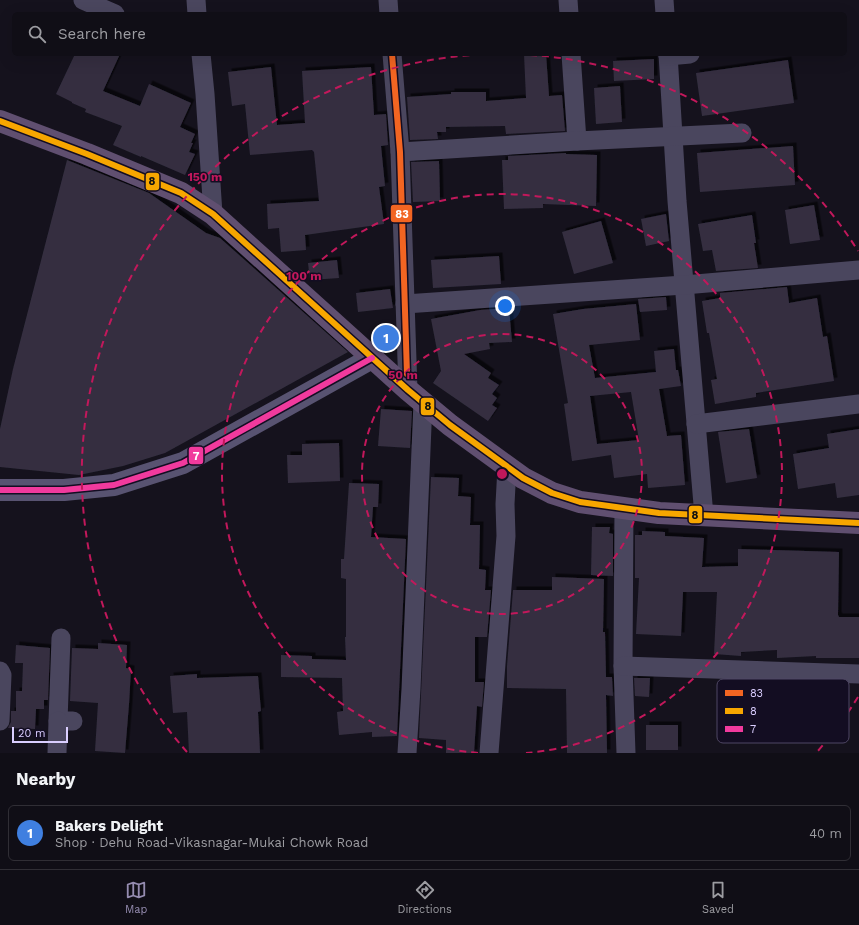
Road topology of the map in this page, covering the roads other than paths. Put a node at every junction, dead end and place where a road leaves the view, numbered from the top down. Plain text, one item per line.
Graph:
1 (82, 0) edge
2 (196, 0) edge
3 (388, 0) edge
4 (568, 0) edge
5 (664, 0) edge
6 (110, 12) edge
7 (197, 12) edge
8 (389, 12) edge
9 (569, 12) edge
10 (665, 12) edge
11 (201, 56) edge
12 (392, 56) edge
13 (571, 56) edge
14 (668, 56) edge
15 (0, 121) edge
16 (742, 133) dead end
17 (673, 136) junction
18 (577, 140) junction
19 (400, 152) junction
20 (213, 214) junction
21 (859, 270) edge
22 (684, 285) junction
23 (405, 304) junction
24 (372, 358) junction
25 (415, 396) junction
26 (859, 404) edge
27 (696, 424) junction
28 (507, 467) junction
29 (0, 490) edge
30 (624, 508) junction
31 (704, 516) junction
32 (859, 523) edge
33 (61, 638) dead end
34 (623, 666) junction
35 (0, 671) edge
36 (859, 674) edge
37 (0, 721) edge
38 (57, 753) edge
39 (407, 753) edge
40 (489, 753) edge
41 (626, 753) edge

1 - 6 street
2 - 7 street
3 - 8 street
4 - 9 street
5 - 10 street
11 - 20 street
12 - 19 street
13 - 18 street
14 - 17 street
15 - 20 main road
16 - 17 street
17 - 18 street
17 - 22 street
18 - 19 street
19 - 23 street
20 - 24 main road
21 - 22 street
22 - 23 street
22 - 27 street
23 - 25 street
24 - 25 main road
24 - 29 street
25 - 28 main road
25 - 39 street
26 - 27 street
27 - 31 street
28 - 30 main road
28 - 40 street
30 - 31 main road
30 - 34 street
31 - 32 main road
33 - 38 street
34 - 36 street
34 - 41 street
35 - 37 street

